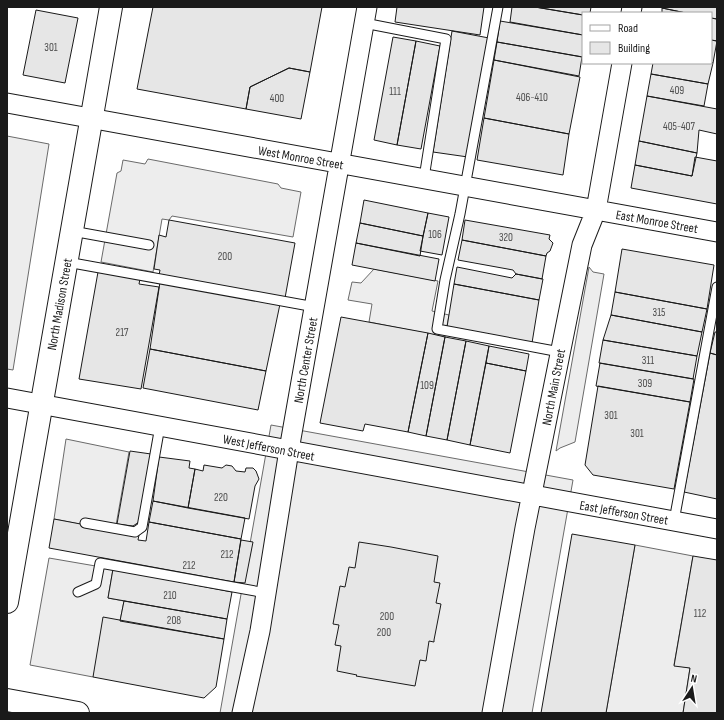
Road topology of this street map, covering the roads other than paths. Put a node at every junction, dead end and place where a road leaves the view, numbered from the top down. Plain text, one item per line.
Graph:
1 (111, 7) edge
2 (498, 7) edge
3 (366, 15) edge
4 (622, 64) edge
5 (7, 103) edge
6 (92, 118) junction
7 (340, 164) junction
8 (424, 178) junction
9 (465, 186) junction
10 (596, 210) junction
11 (717, 229) edge
12 (72, 231) junction
13 (149, 245) dead end
14 (67, 262) junction
15 (717, 287) edge
16 (315, 307) junction
17 (560, 352) junction
18 (7, 398) edge
19 (42, 404) junction
20 (160, 426) junction
21 (289, 450) junction
22 (532, 496) junction
23 (674, 521) junction
24 (86, 522) dead end
25 (717, 529) edge
26 (78, 592) dead end
27 (266, 593) junction
28 (7, 602) edge
29 (7, 700) edge
30 (78, 713) edge
31 (242, 713) edge
32 (492, 713) edge

1 - 6 main road, North Madison Street
2 - 9 lane
3 - 7 street, North Center Street
3 - 8 lane
4 - 10 street, North Main Street
5 - 6 street, West Monroe Street
6 - 7 street, West Monroe Street
6 - 12 main road, North Madison Street
7 - 8 street, West Monroe Street
7 - 16 street, North Center Street
8 - 9 street, West Monroe Street
9 - 10 street, West Monroe Street
9 - 17 lane
10 - 11 street, East Monroe Street
10 - 17 street, North Main Street
12 - 13 lane
12 - 14 main road, North Madison Street
14 - 16 lane
14 - 19 main road, North Madison Street
15 - 23 lane
16 - 21 street, North Center Street
17 - 22 street, North Main Street
18 - 19 street, West Jefferson Street
19 - 20 street, West Jefferson Street
19 - 28 main road, North Madison Street
20 - 21 street, West Jefferson Street
20 - 24 lane
21 - 22 street, West Jefferson Street
21 - 27 street, North Center Street
22 - 23 street, East Jefferson Street
22 - 32 street, North Main Street
23 - 25 street, East Jefferson Street
26 - 27 lane
27 - 31 street, North Center Street
29 - 30 main road

